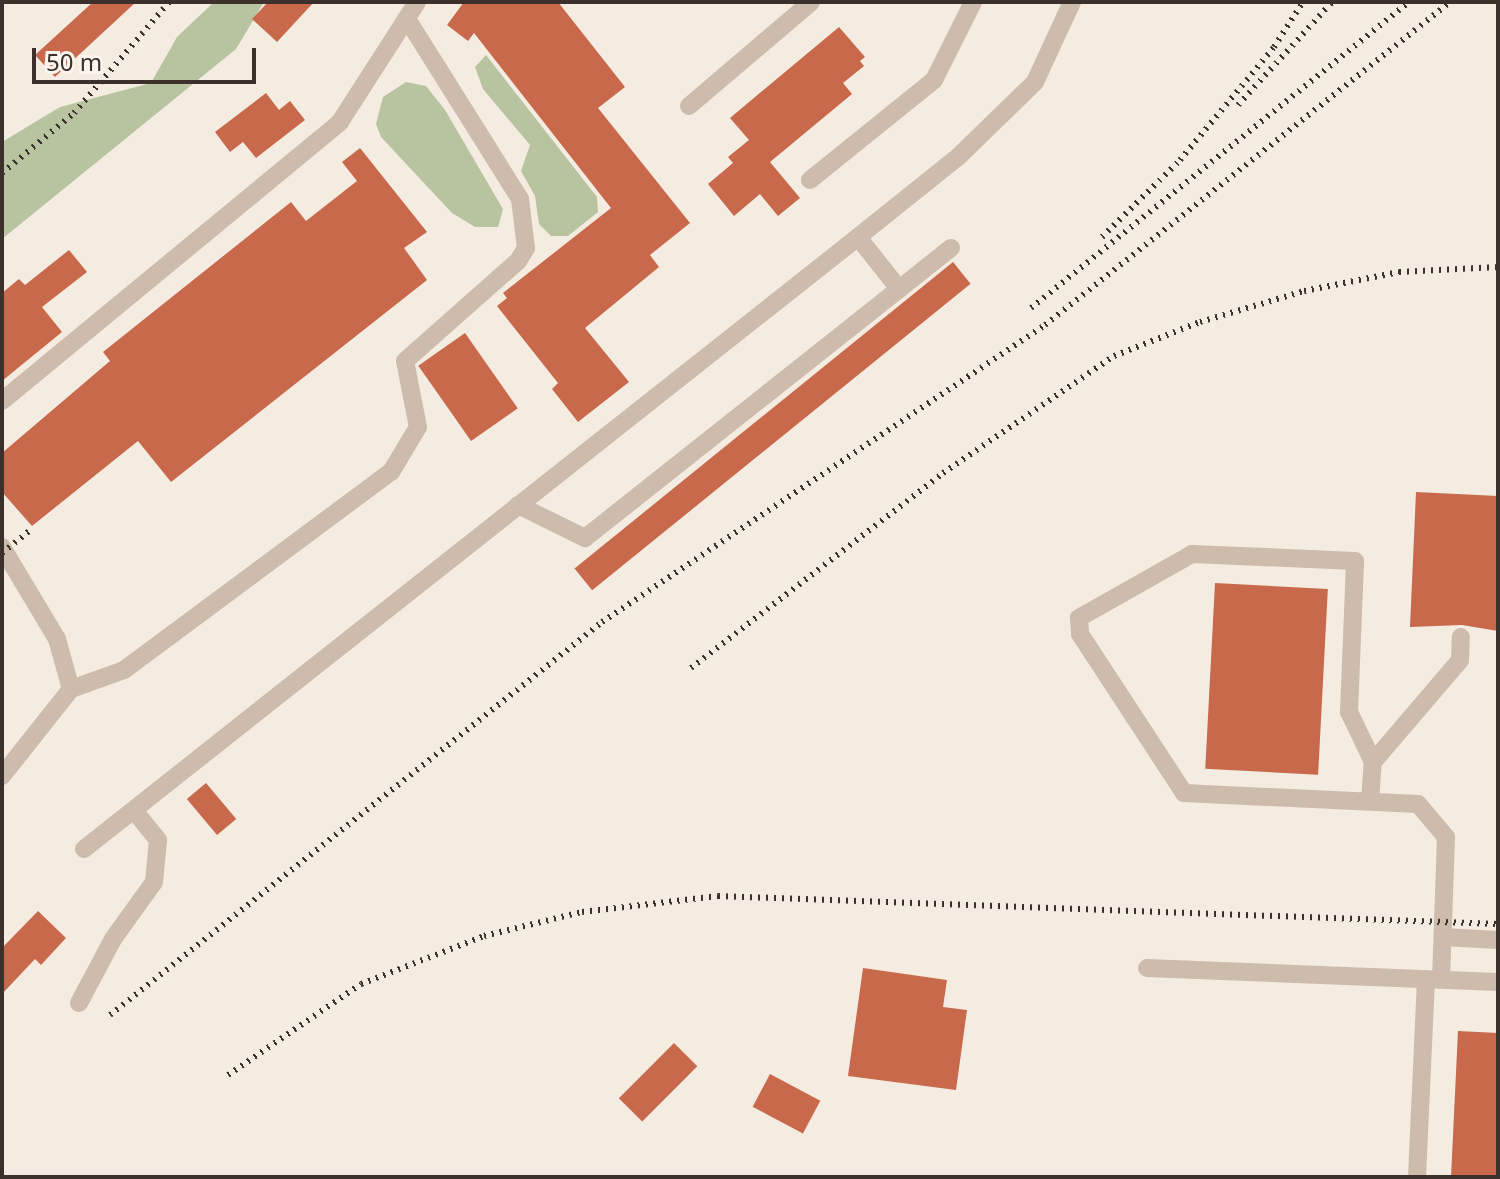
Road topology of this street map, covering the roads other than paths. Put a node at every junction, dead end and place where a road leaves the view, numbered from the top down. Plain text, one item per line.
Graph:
1 (417, 2) edge
2 (811, 2) edge
3 (973, 2) edge
4 (1072, 2) edge
5 (407, 19) junction
6 (689, 106) dead end
7 (810, 180) dead end
8 (858, 237) junction
9 (951, 248) dead end
10 (899, 289) junction
11 (2, 401) edge
12 (518, 505) junction
13 (2, 547) edge
14 (1461, 637) dead end
15 (71, 689) junction
16 (1373, 762) junction
17 (2, 776) edge
18 (1370, 801) junction
19 (134, 810) junction
20 (84, 849) dead end
21 (1443, 937) junction
22 (1498, 940) edge
23 (1147, 968) dead end
24 (1433, 979) junction
25 (1498, 982) edge
26 (79, 1003) dead end
27 (1417, 1177) edge

1 - 5 lane
2 - 6 lane
3 - 7 lane
4 - 8 lane
5 - 11 lane
5 - 15 lane
8 - 10 lane
8 - 12 lane
9 - 10 lane
10 - 12 lane
12 - 19 lane
13 - 15 lane
14 - 16 lane
15 - 17 lane
16 - 18 lane
16 - 18 lane
18 - 21 lane
19 - 20 lane
19 - 26 lane
21 - 22 lane
21 - 24 lane
23 - 24 lane
24 - 25 lane
24 - 27 lane

